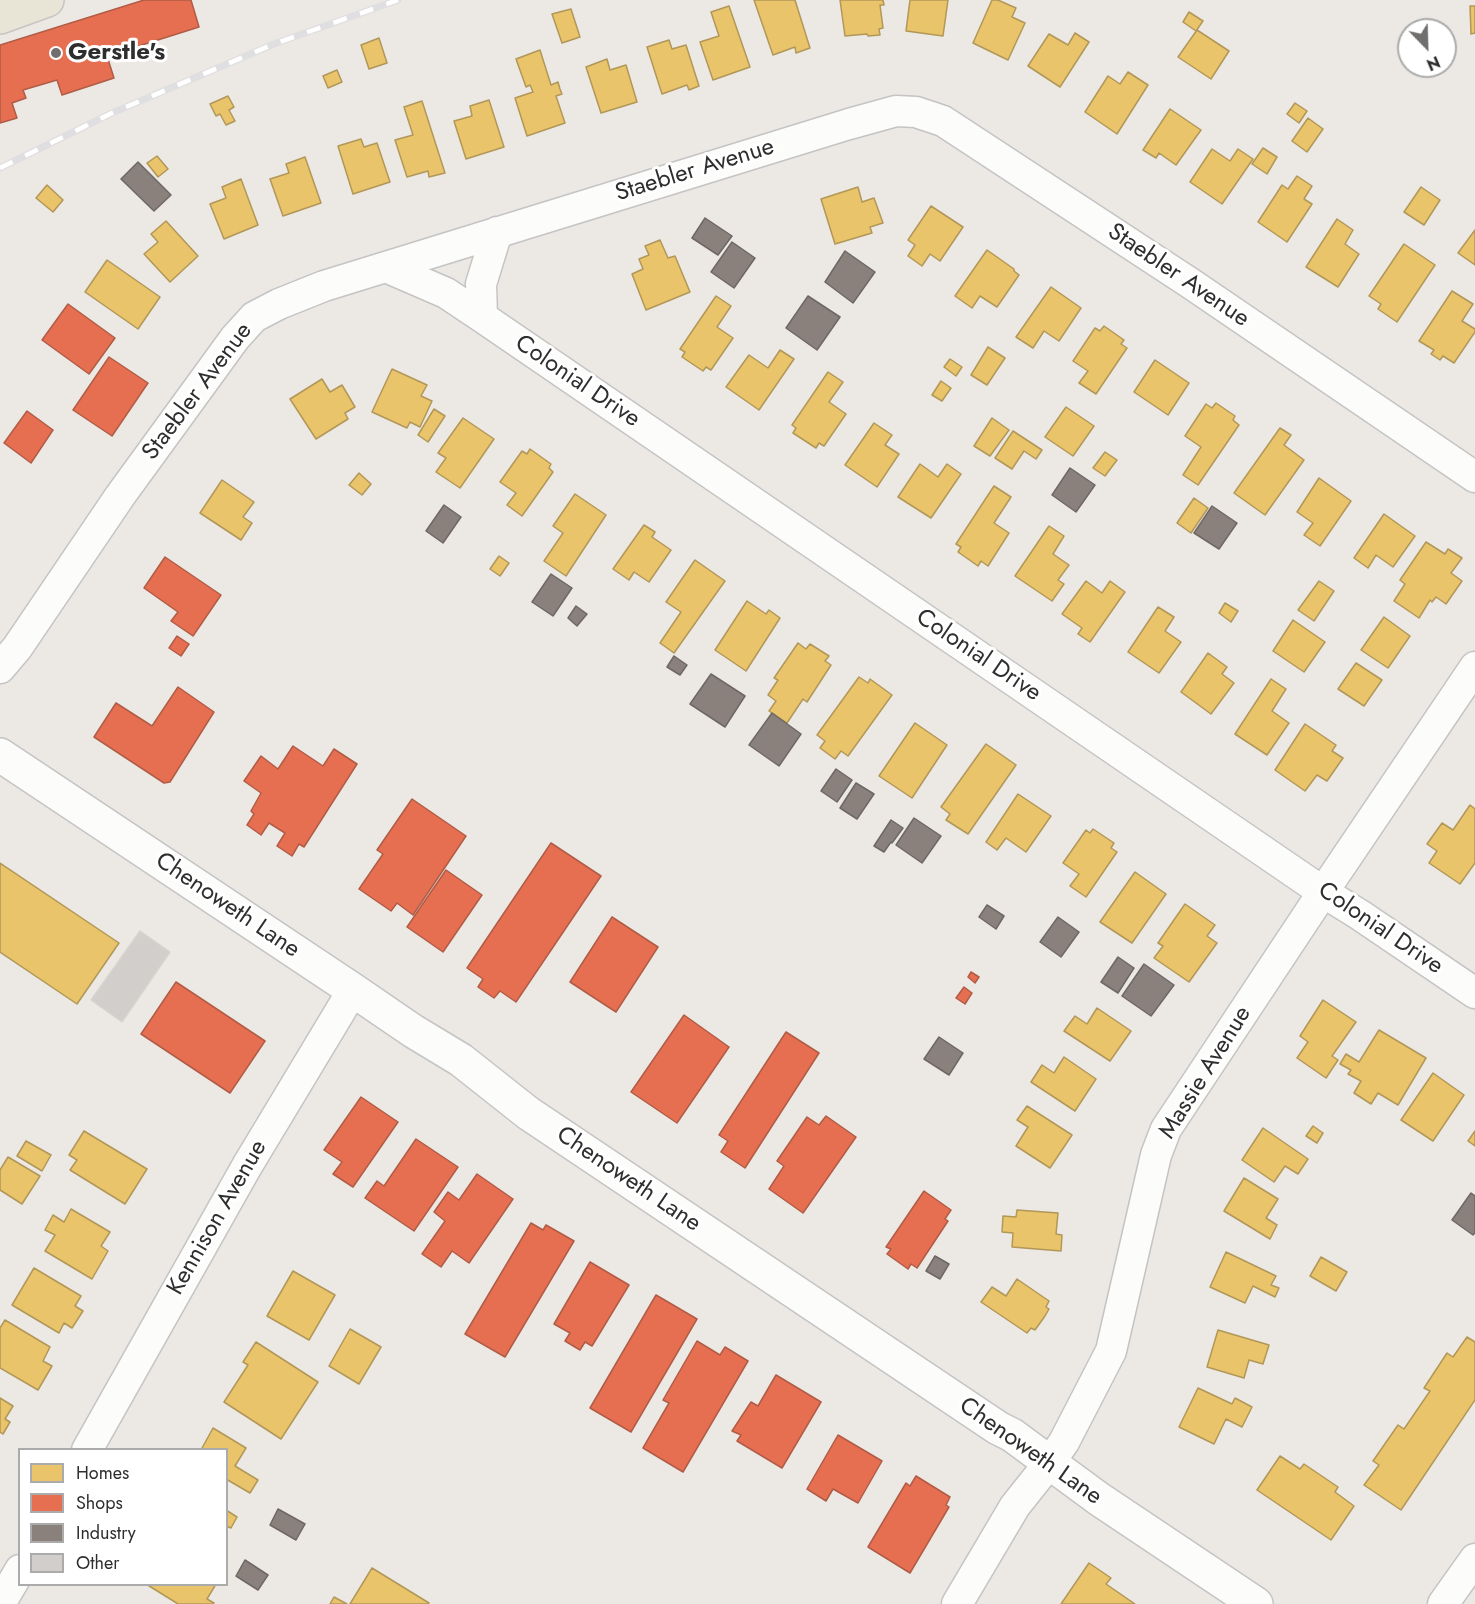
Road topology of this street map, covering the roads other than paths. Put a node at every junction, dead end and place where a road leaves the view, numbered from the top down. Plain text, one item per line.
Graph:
1 (47, 0) edge
2 (0, 17) edge
3 (497, 232) junction
4 (386, 267) junction
5 (482, 317) junction
6 (1475, 477) edge
7 (1475, 667) edge
8 (0, 668) edge
9 (0, 755) edge
10 (1323, 892) junction
11 (353, 990) junction
12 (1475, 993) edge
13 (88, 1448) edge
14 (1050, 1462) junction
15 (1475, 1559) edge
16 (18, 1573) edge
17 (0, 1604) edge
18 (957, 1604) edge
19 (1256, 1604) edge
20 (1443, 1604) edge

1 - 2 main road
3 - 4 street, Staebler Avenue
3 - 5 street
3 - 6 street, Staebler Avenue
4 - 5 street, Colonial Drive
4 - 8 street, Staebler Avenue
5 - 10 street, Colonial Drive
7 - 10 street, Massie Avenue
9 - 11 main road, Chenoweth Lane
10 - 12 street, Colonial Drive
10 - 14 street, Massie Avenue
11 - 13 street, Kennison Avenue
11 - 14 main road, Chenoweth Lane
14 - 18 street, Massie Avenue
14 - 19 main road, Chenoweth Lane
15 - 20 street
16 - 17 street

